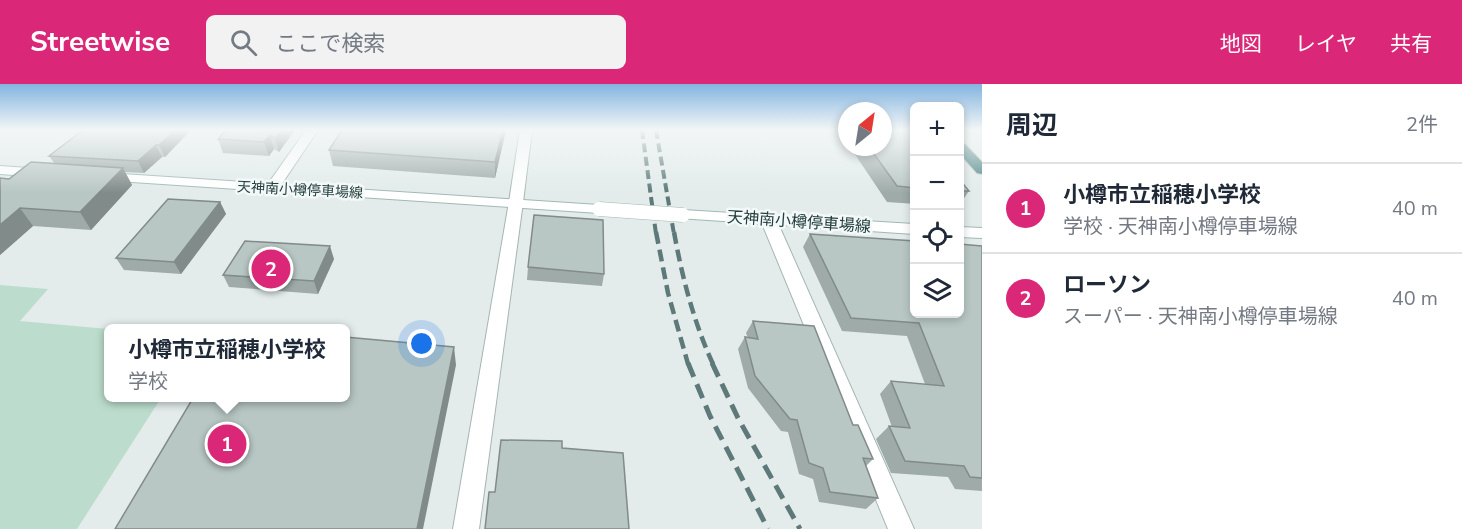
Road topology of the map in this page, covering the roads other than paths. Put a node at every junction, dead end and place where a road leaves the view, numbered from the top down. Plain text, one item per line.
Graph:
1 (298, 151) edge
2 (523, 151) edge
3 (964, 151) edge
4 (0, 170) edge
5 (982, 170) edge
6 (59, 174) edge
7 (94, 176) edge
8 (272, 188) junction
9 (516, 202) junction
10 (769, 221) junction
11 (910, 229) edge
12 (964, 232) edge
13 (982, 233) edge
14 (466, 529) edge
15 (901, 529) edge

1 - 8 main road
2 - 9 main road
3 - 5 highway
4 - 6 main road
7 - 8 main road, 天神南小樽停車場線
8 - 9 main road, 天神南小樽停車場線
9 - 10 main road, 天神南小樽停車場線, bridge
9 - 14 main road
10 - 11 main road, 天神南小樽停車場線
10 - 15 main road
12 - 13 main road

